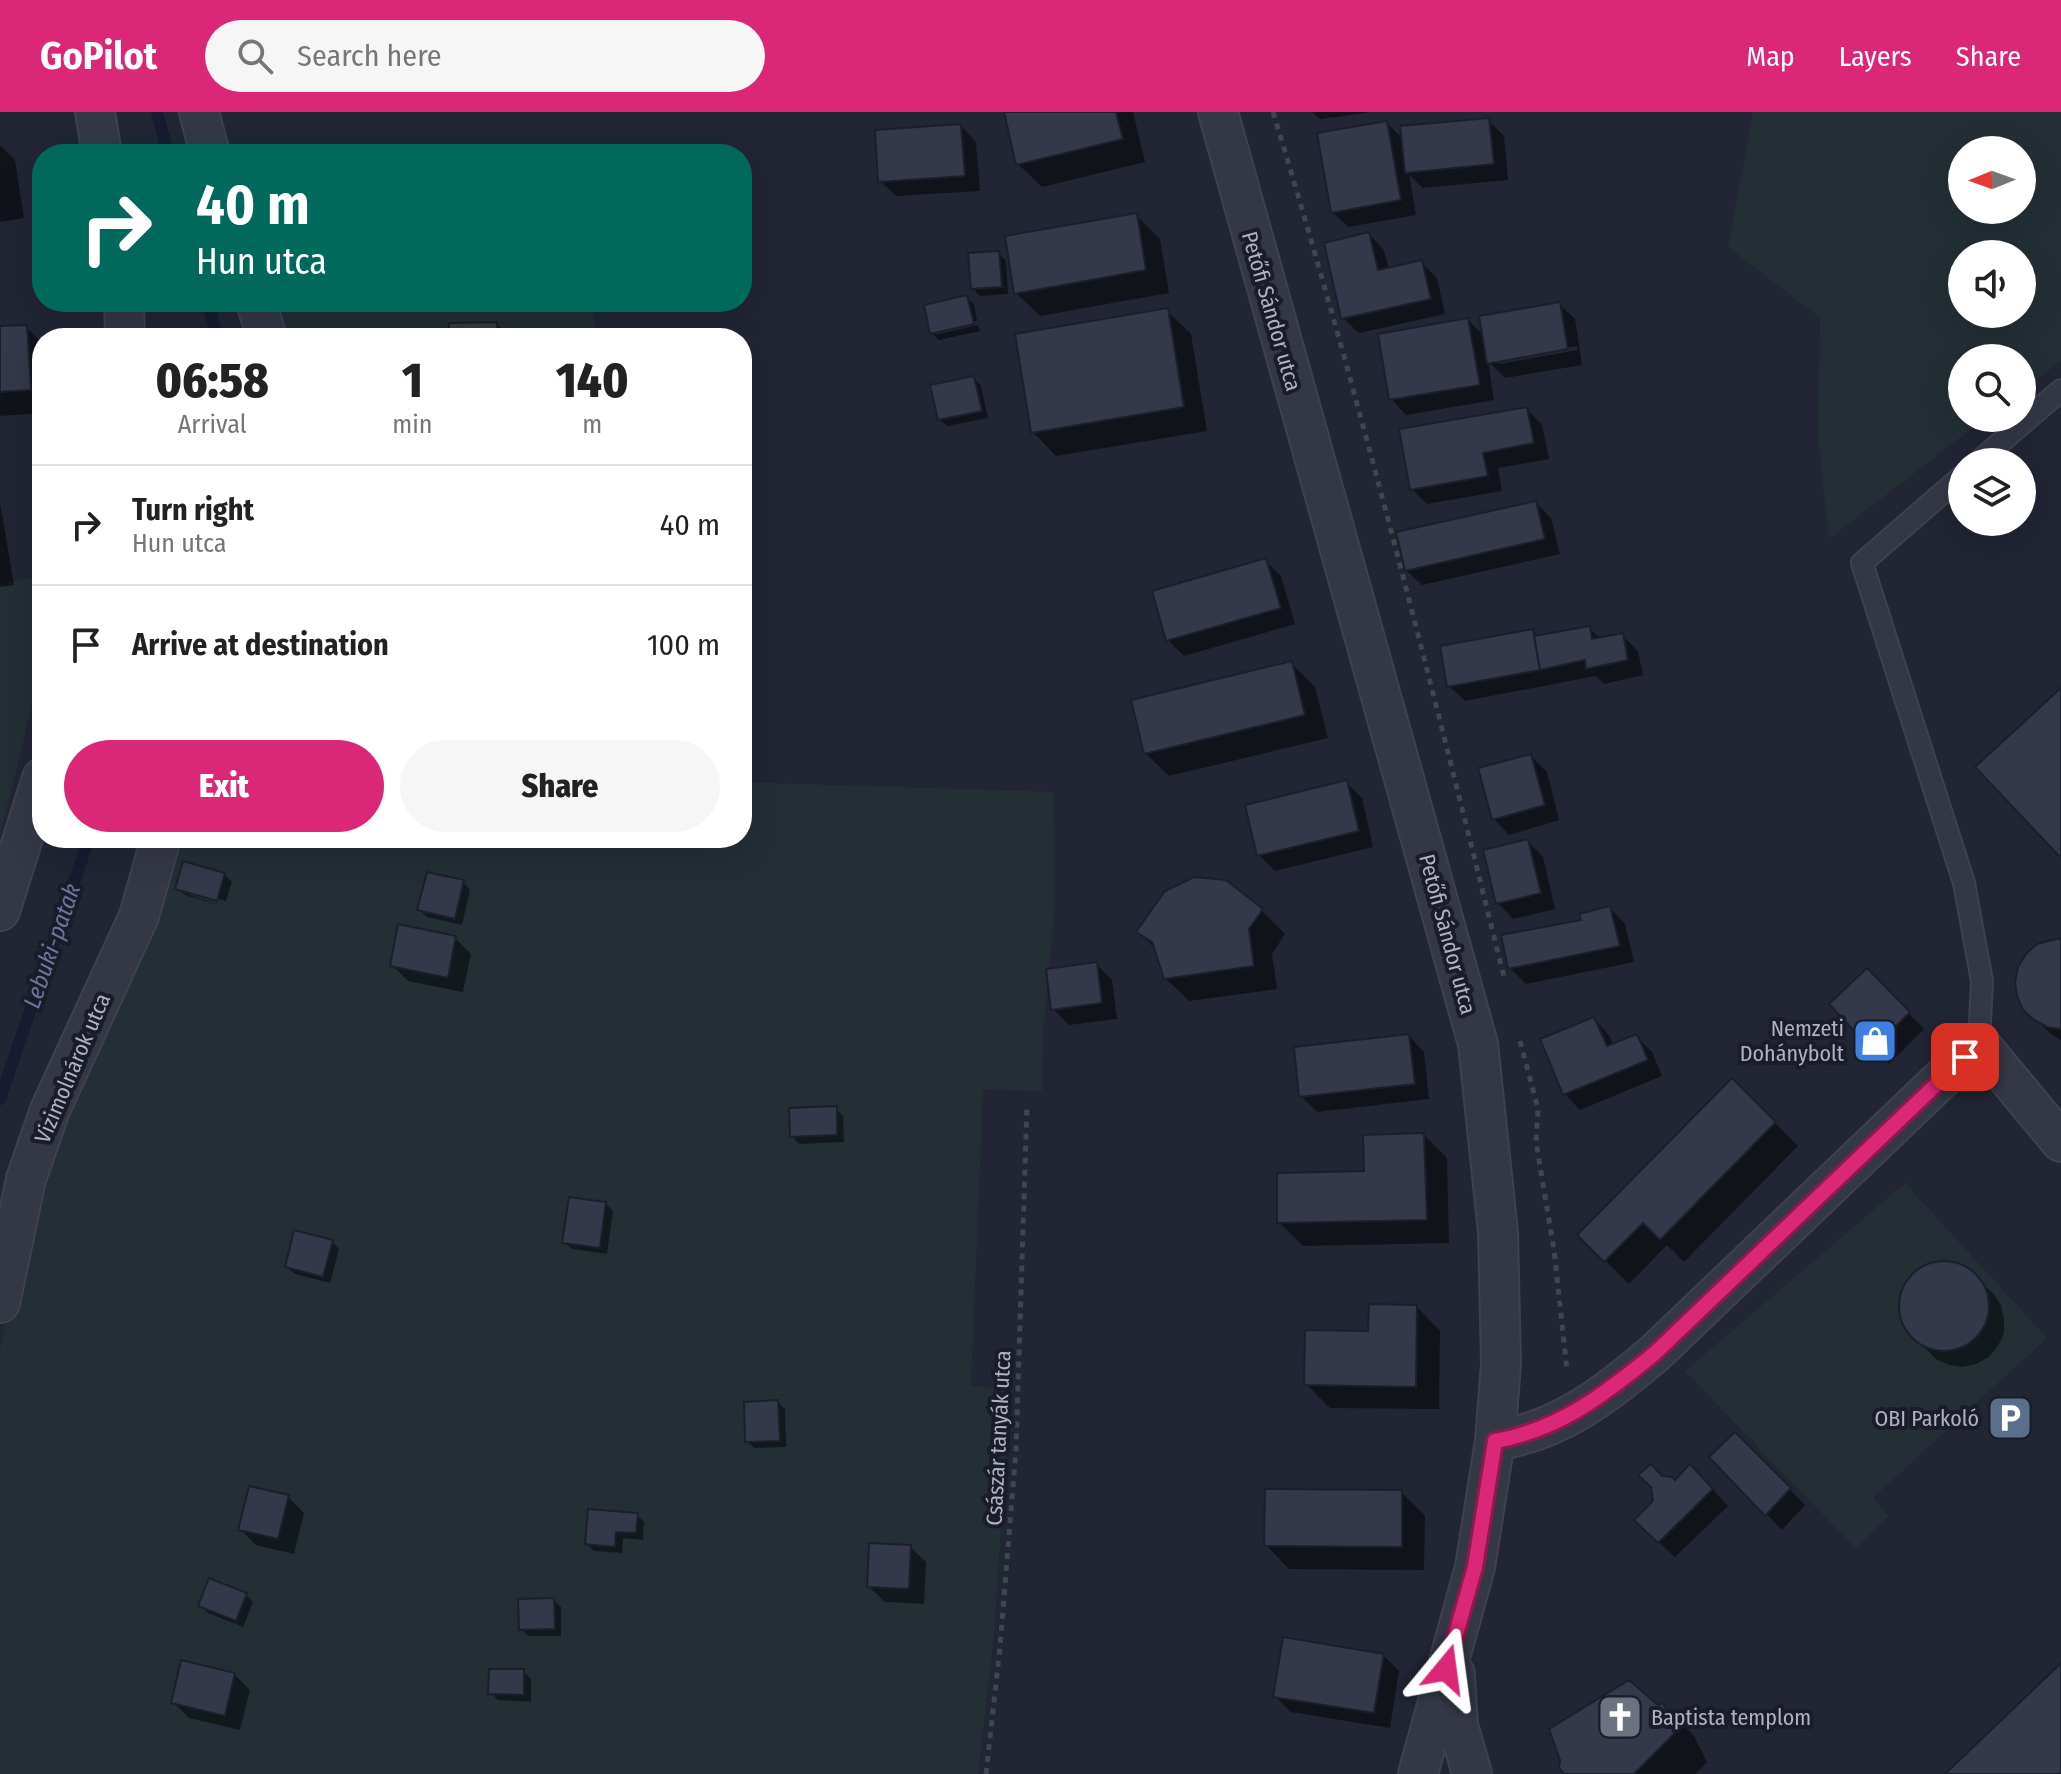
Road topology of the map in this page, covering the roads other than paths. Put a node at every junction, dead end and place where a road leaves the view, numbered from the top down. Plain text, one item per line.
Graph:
1 (95, 112) edge
2 (199, 112) edge
3 (1218, 112) edge
4 (100, 144) edge
5 (207, 144) edge
6 (2061, 390) edge
7 (1994, 448) edge
8 (1948, 488) edge
9 (32, 810) edge
10 (158, 848) edge
11 (0, 911) edge
12 (1979, 1043) junction
13 (2061, 1142) edge
14 (0, 1303) edge
15 (1495, 1441) junction
16 (1453, 1643) junction
17 (1418, 1774) edge
18 (1472, 1774) edge

1 - 4 street
2 - 5 street
3 - 15 street, Petőfi Sándor utca
6 - 7 lane
8 - 12 lane
9 - 11 street
10 - 14 street, Vizimolnárok utca
12 - 13 street
12 - 15 street
15 - 16 street, Petőfi Sándor utca
16 - 17 street, Petőfi Sándor utca
16 - 18 street

